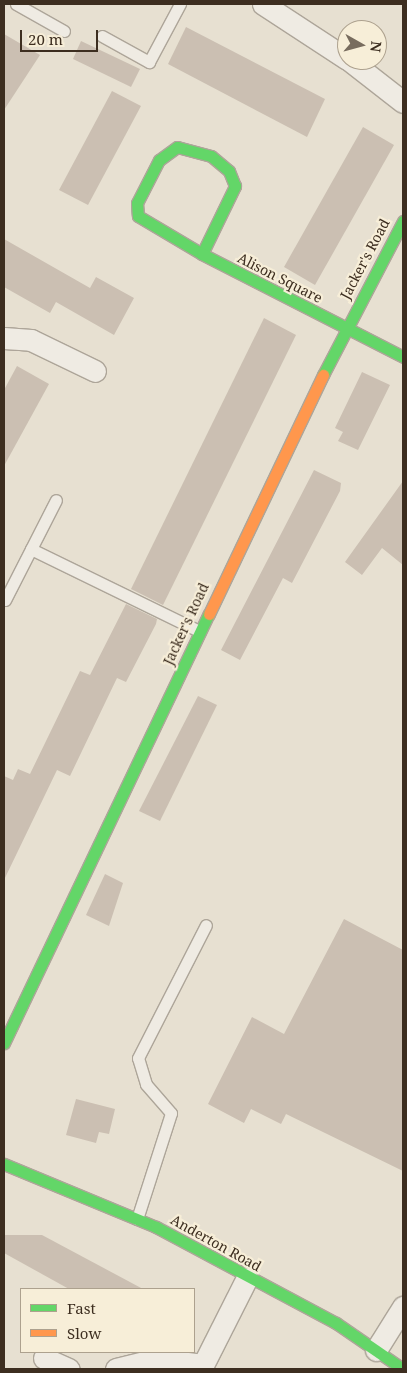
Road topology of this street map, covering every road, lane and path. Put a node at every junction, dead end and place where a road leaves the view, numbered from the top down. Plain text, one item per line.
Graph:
1 (16, 4) edge
2 (180, 4) edge
3 (263, 4) edge
4 (64, 31) dead end
5 (102, 36) dead end
6 (337, 52) edge
7 (362, 70) edge
8 (403, 102) edge
9 (403, 221) edge
10 (202, 254) junction
11 (346, 327) junction
12 (4, 338) edge
13 (403, 357) edge
14 (95, 372) dead end
15 (56, 500) dead end
16 (31, 550) junction
17 (5, 600) dead end
18 (199, 631) junction
19 (206, 926) dead end
20 (4, 1043) edge
21 (4, 1164) edge
22 (137, 1219) junction
23 (247, 1278) junction
24 (403, 1307) edge
25 (376, 1350) junction
26 (40, 1360) edge
27 (202, 1367) edge
28 (69, 1369) edge
29 (116, 1369) edge
30 (403, 1369) edge

1 - 4 lane
2 - 5 lane
3 - 6 street
7 - 8 street
9 - 11 street, Jacker's Road
10 - 10 street, Alison Square
10 - 11 street, Alison Square
11 - 13 street, Alison Square
11 - 18 street, Jacker's Road
12 - 14 street
15 - 16 lane
16 - 17 lane
16 - 18 lane
18 - 20 street, Jacker's Road
19 - 22 lane
21 - 22 street, Anderton Road
22 - 23 street, Anderton Road
23 - 25 street, Anderton Road
23 - 27 street
24 - 25 street
25 - 30 street, Anderton Road
26 - 28 street
27 - 29 street

